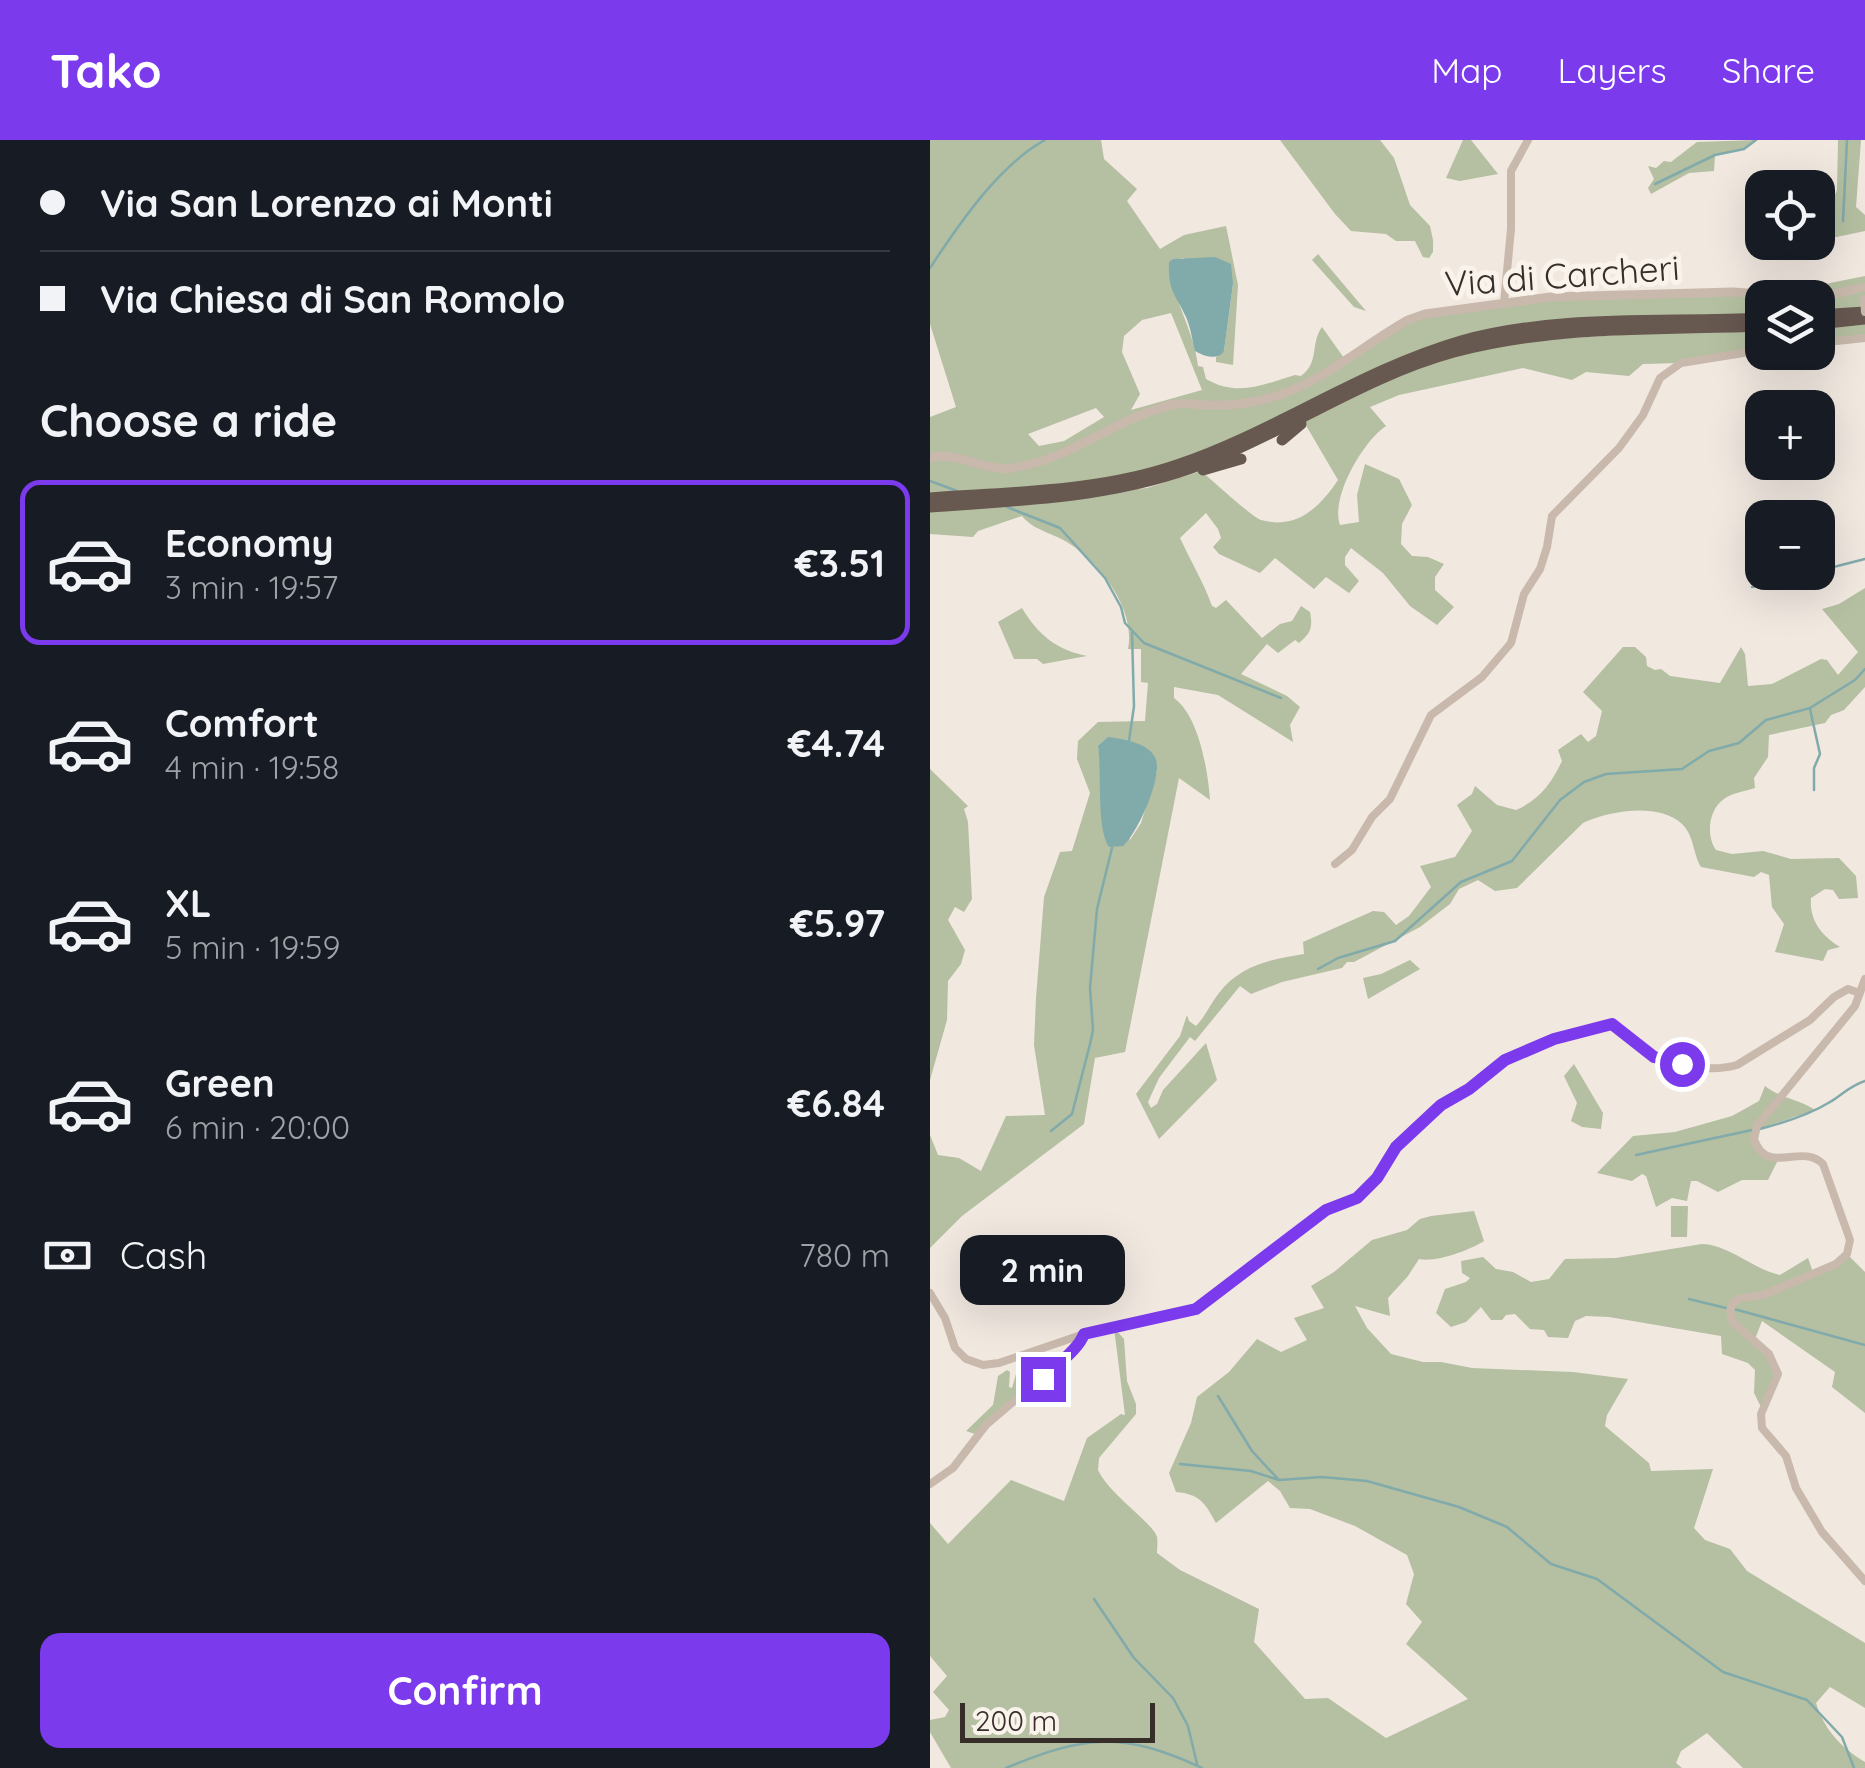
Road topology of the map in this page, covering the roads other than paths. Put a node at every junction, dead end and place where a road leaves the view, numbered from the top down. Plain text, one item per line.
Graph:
1 (1528, 140) edge
2 (1745, 293) edge
3 (1835, 298) edge
4 (1864, 299) edge
5 (1504, 303) junction
6 (1835, 309) edge
7 (1745, 319) edge
8 (1865, 320) edge
9 (1835, 323) edge
10 (1745, 327) edge
11 (1865, 338) edge
12 (1835, 341) edge
13 (1745, 353) edge
14 (1322, 408) junction
15 (1282, 440) dead end
16 (930, 458) edge
17 (1241, 459) dead end
18 (1126, 488) junction
19 (930, 498) edge
20 (930, 507) edge
21 (1335, 864) dead end
22 (1865, 979) edge
23 (1860, 993) junction
24 (930, 1293) edge
25 (1084, 1334) junction
26 (930, 1484) edge
27 (1865, 1581) edge

1 - 5 street
2 - 5 street, Via di Carcheri
3 - 4 street, Via di Carcheri
4 - 6 highway
5 - 16 street, Via di Carcheri
7 - 19 highway
8 - 9 highway
10 - 14 highway
11 - 12 street
13 - 21 street
14 - 15 highway
14 - 18 highway
17 - 18 highway
18 - 20 highway
22 - 23 street
23 - 25 street
23 - 27 street
24 - 25 street
25 - 26 street

